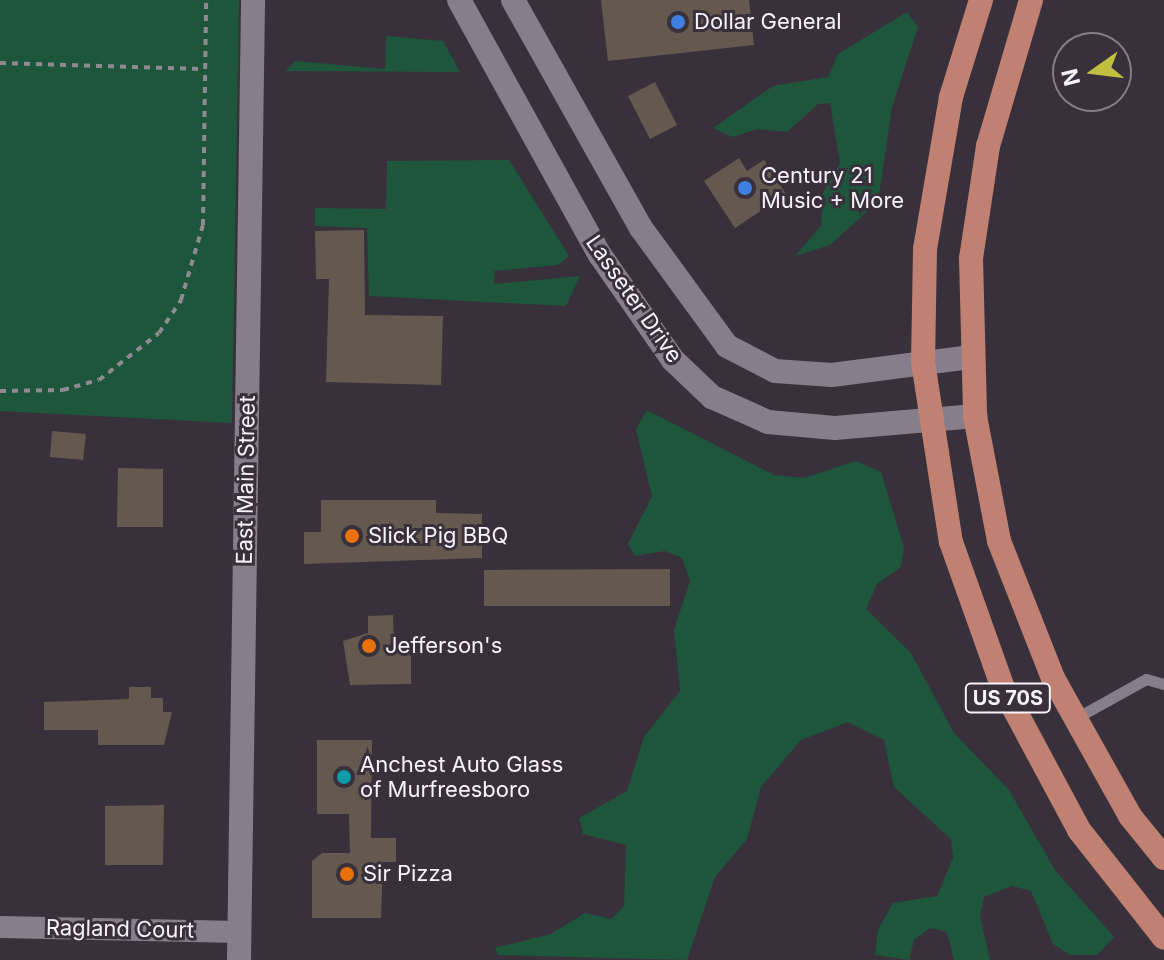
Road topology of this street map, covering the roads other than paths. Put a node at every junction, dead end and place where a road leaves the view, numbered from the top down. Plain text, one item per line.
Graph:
1 (253, 0) edge
2 (459, 0) edge
3 (513, 0) edge
4 (981, 0) edge
5 (1031, 0) edge
6 (970, 357) junction
7 (923, 362) junction
8 (975, 416) junction
9 (929, 423) junction
10 (1164, 684) edge
11 (1075, 718) junction
12 (1164, 858) edge
13 (0, 927) edge
14 (239, 932) junction
15 (1164, 938) edge
16 (239, 960) edge

1 - 14 street, East Main Street
2 - 9 street, Lasseter Drive
3 - 7 street, Lasseter Drive
4 - 7 main road, US 70S
5 - 6 main road, US 70S
6 - 7 street, Lasseter Drive
6 - 8 main road, US 70S
7 - 9 main road, US 70S
8 - 9 street, Lasseter Drive
8 - 11 main road, US 70S
9 - 15 main road, US 70S
10 - 11 lane
11 - 12 main road, US 70S
13 - 14 street, Ragland Court
14 - 16 street, East Main Street

